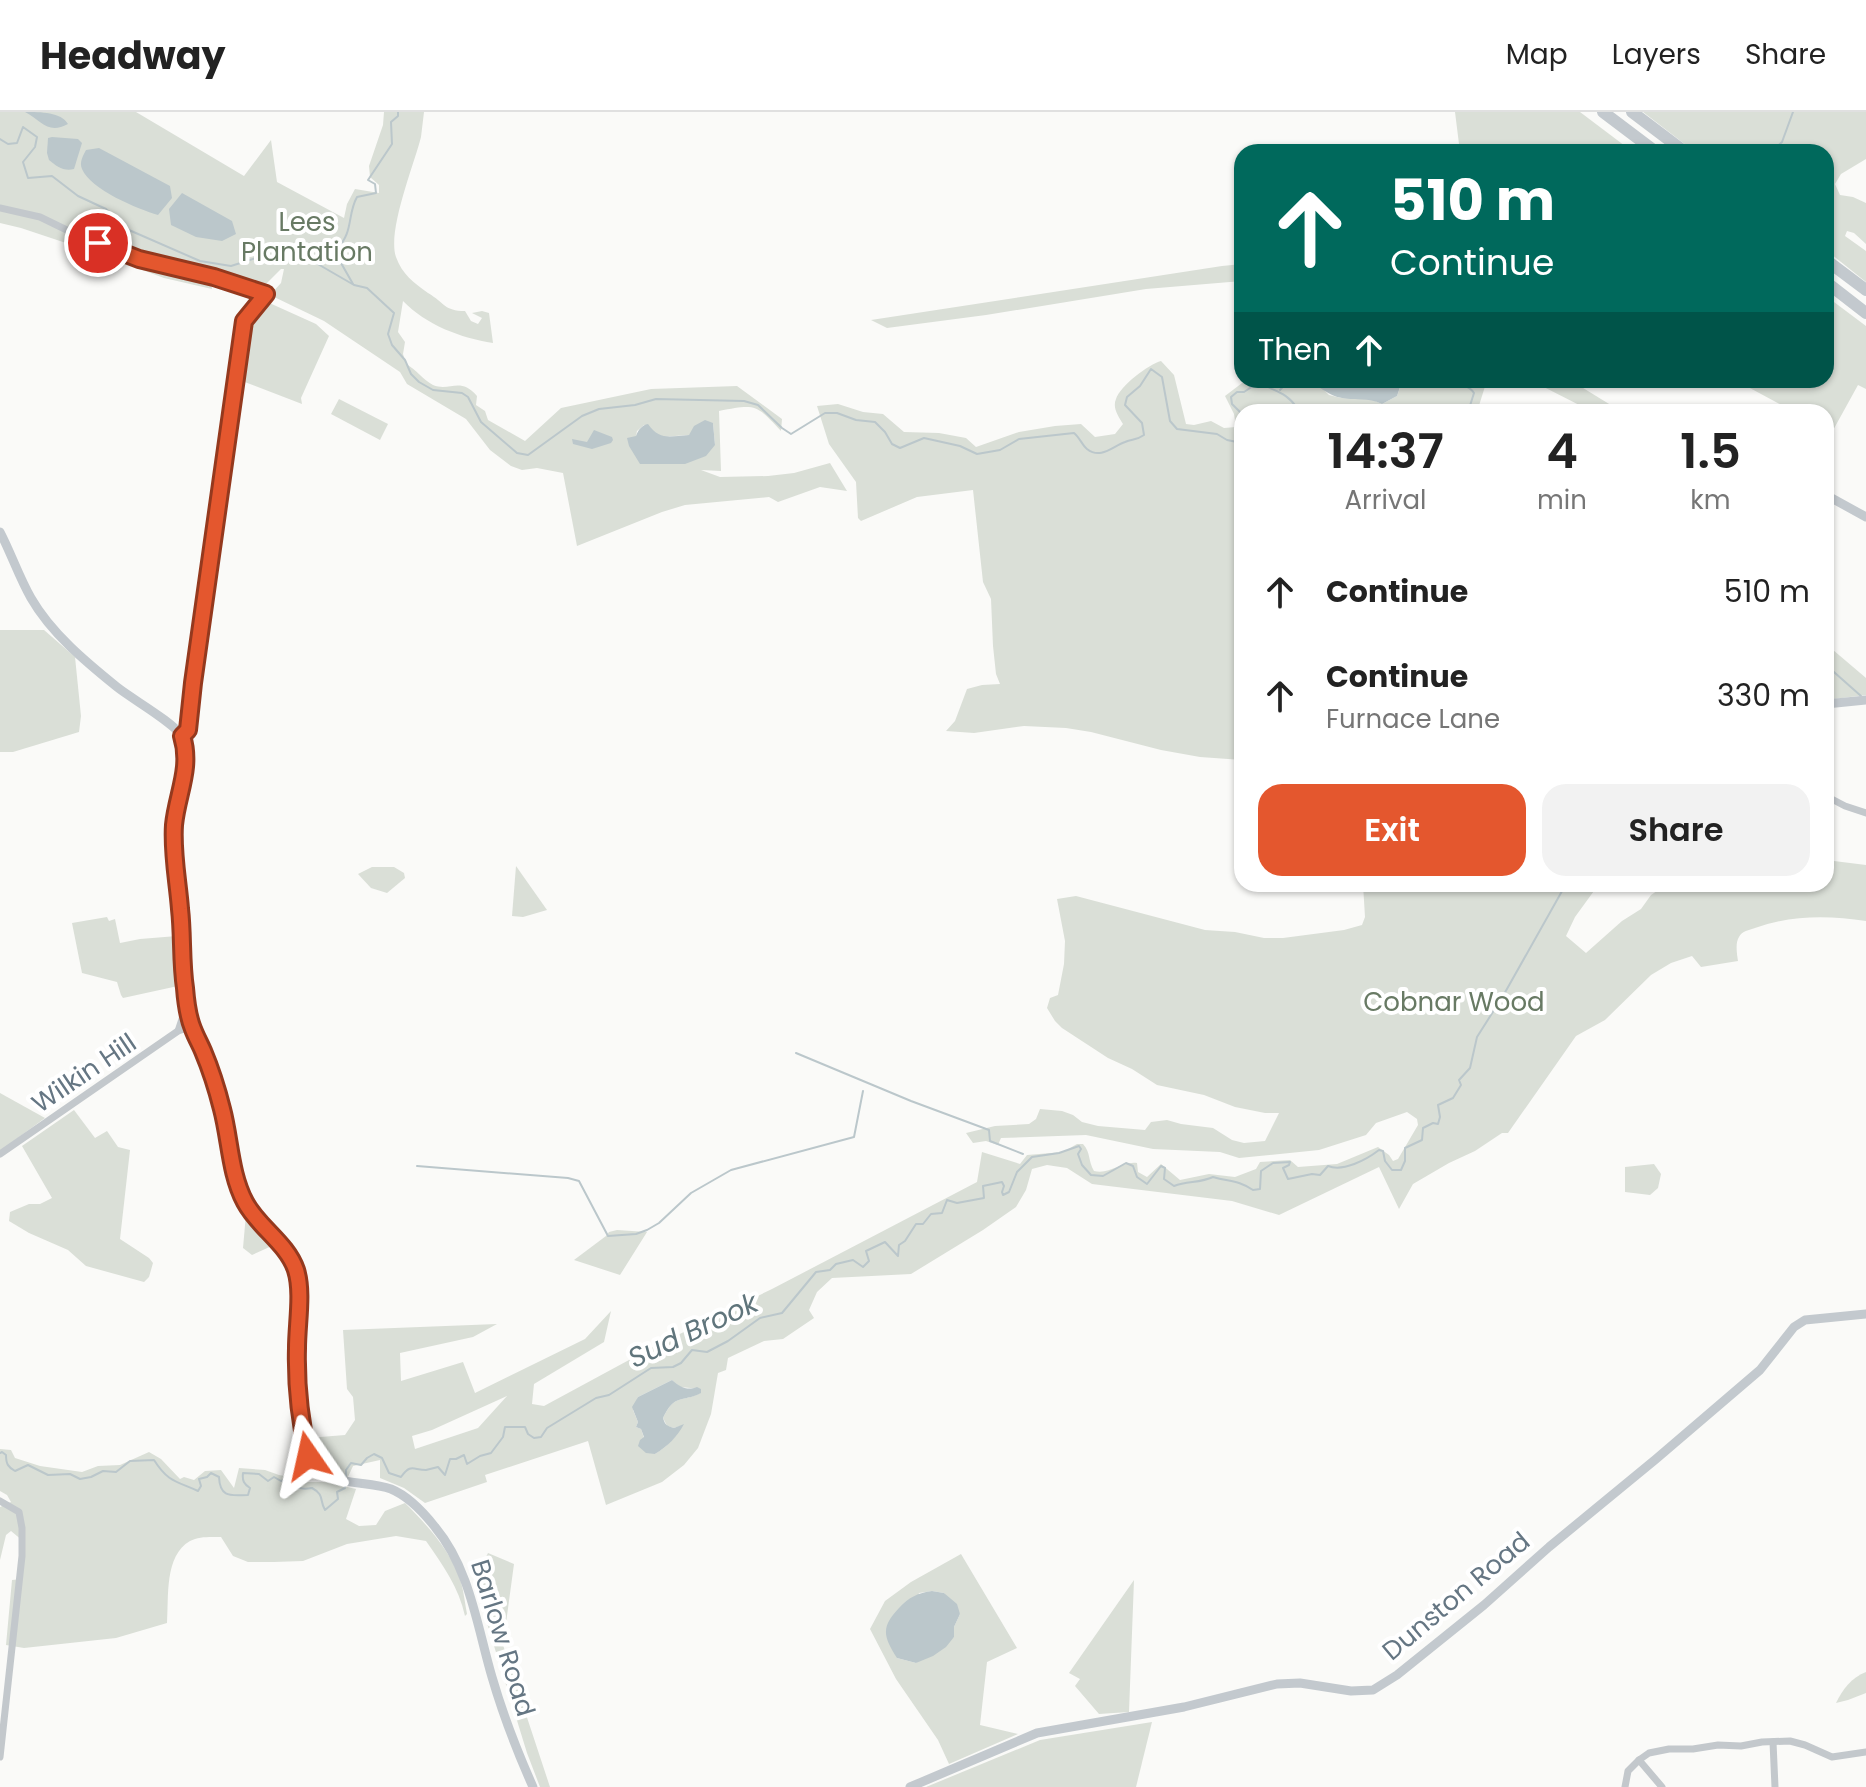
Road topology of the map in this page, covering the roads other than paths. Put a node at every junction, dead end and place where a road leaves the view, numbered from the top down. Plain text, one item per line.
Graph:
1 (1603, 112) edge
2 (1632, 112) edge
3 (1645, 144) edge
4 (1674, 144) edge
5 (0, 208) edge
6 (1834, 266) edge
7 (1834, 288) edge
8 (1866, 290) edge
9 (1866, 313) edge
10 (1834, 499) edge
11 (1866, 517) edge
12 (0, 532) edge
13 (1861, 700) edge
14 (1834, 703) edge
15 (182, 736) junction
16 (1834, 800) edge
17 (1866, 813) edge
18 (188, 1004) junction
19 (192, 1027) junction
20 (178, 1031) junction
21 (0, 1154) edge
22 (1866, 1314) edge
23 (0, 1501) edge
24 (1773, 1742) junction
25 (1866, 1752) edge
26 (0, 1757) edge
27 (1639, 1760) junction
28 (533, 1787) edge
29 (910, 1787) edge
30 (1625, 1787) edge
31 (1662, 1787) edge
32 (1775, 1787) edge

1 - 3 highway
2 - 4 highway
5 - 15 street
6 - 8 highway
7 - 9 highway
10 - 11 main road
12 - 15 main road
13 - 14 main road
15 - 18 main road
16 - 17 street
18 - 19 main road
18 - 20 street
19 - 20 street, Wilkin Hill
19 - 28 main road, Barlow Road
20 - 21 street, Wilkin Hill
22 - 29 main road, Dunston Road
23 - 26 street
24 - 25 street
24 - 27 street
24 - 32 street
27 - 30 street
27 - 31 street

